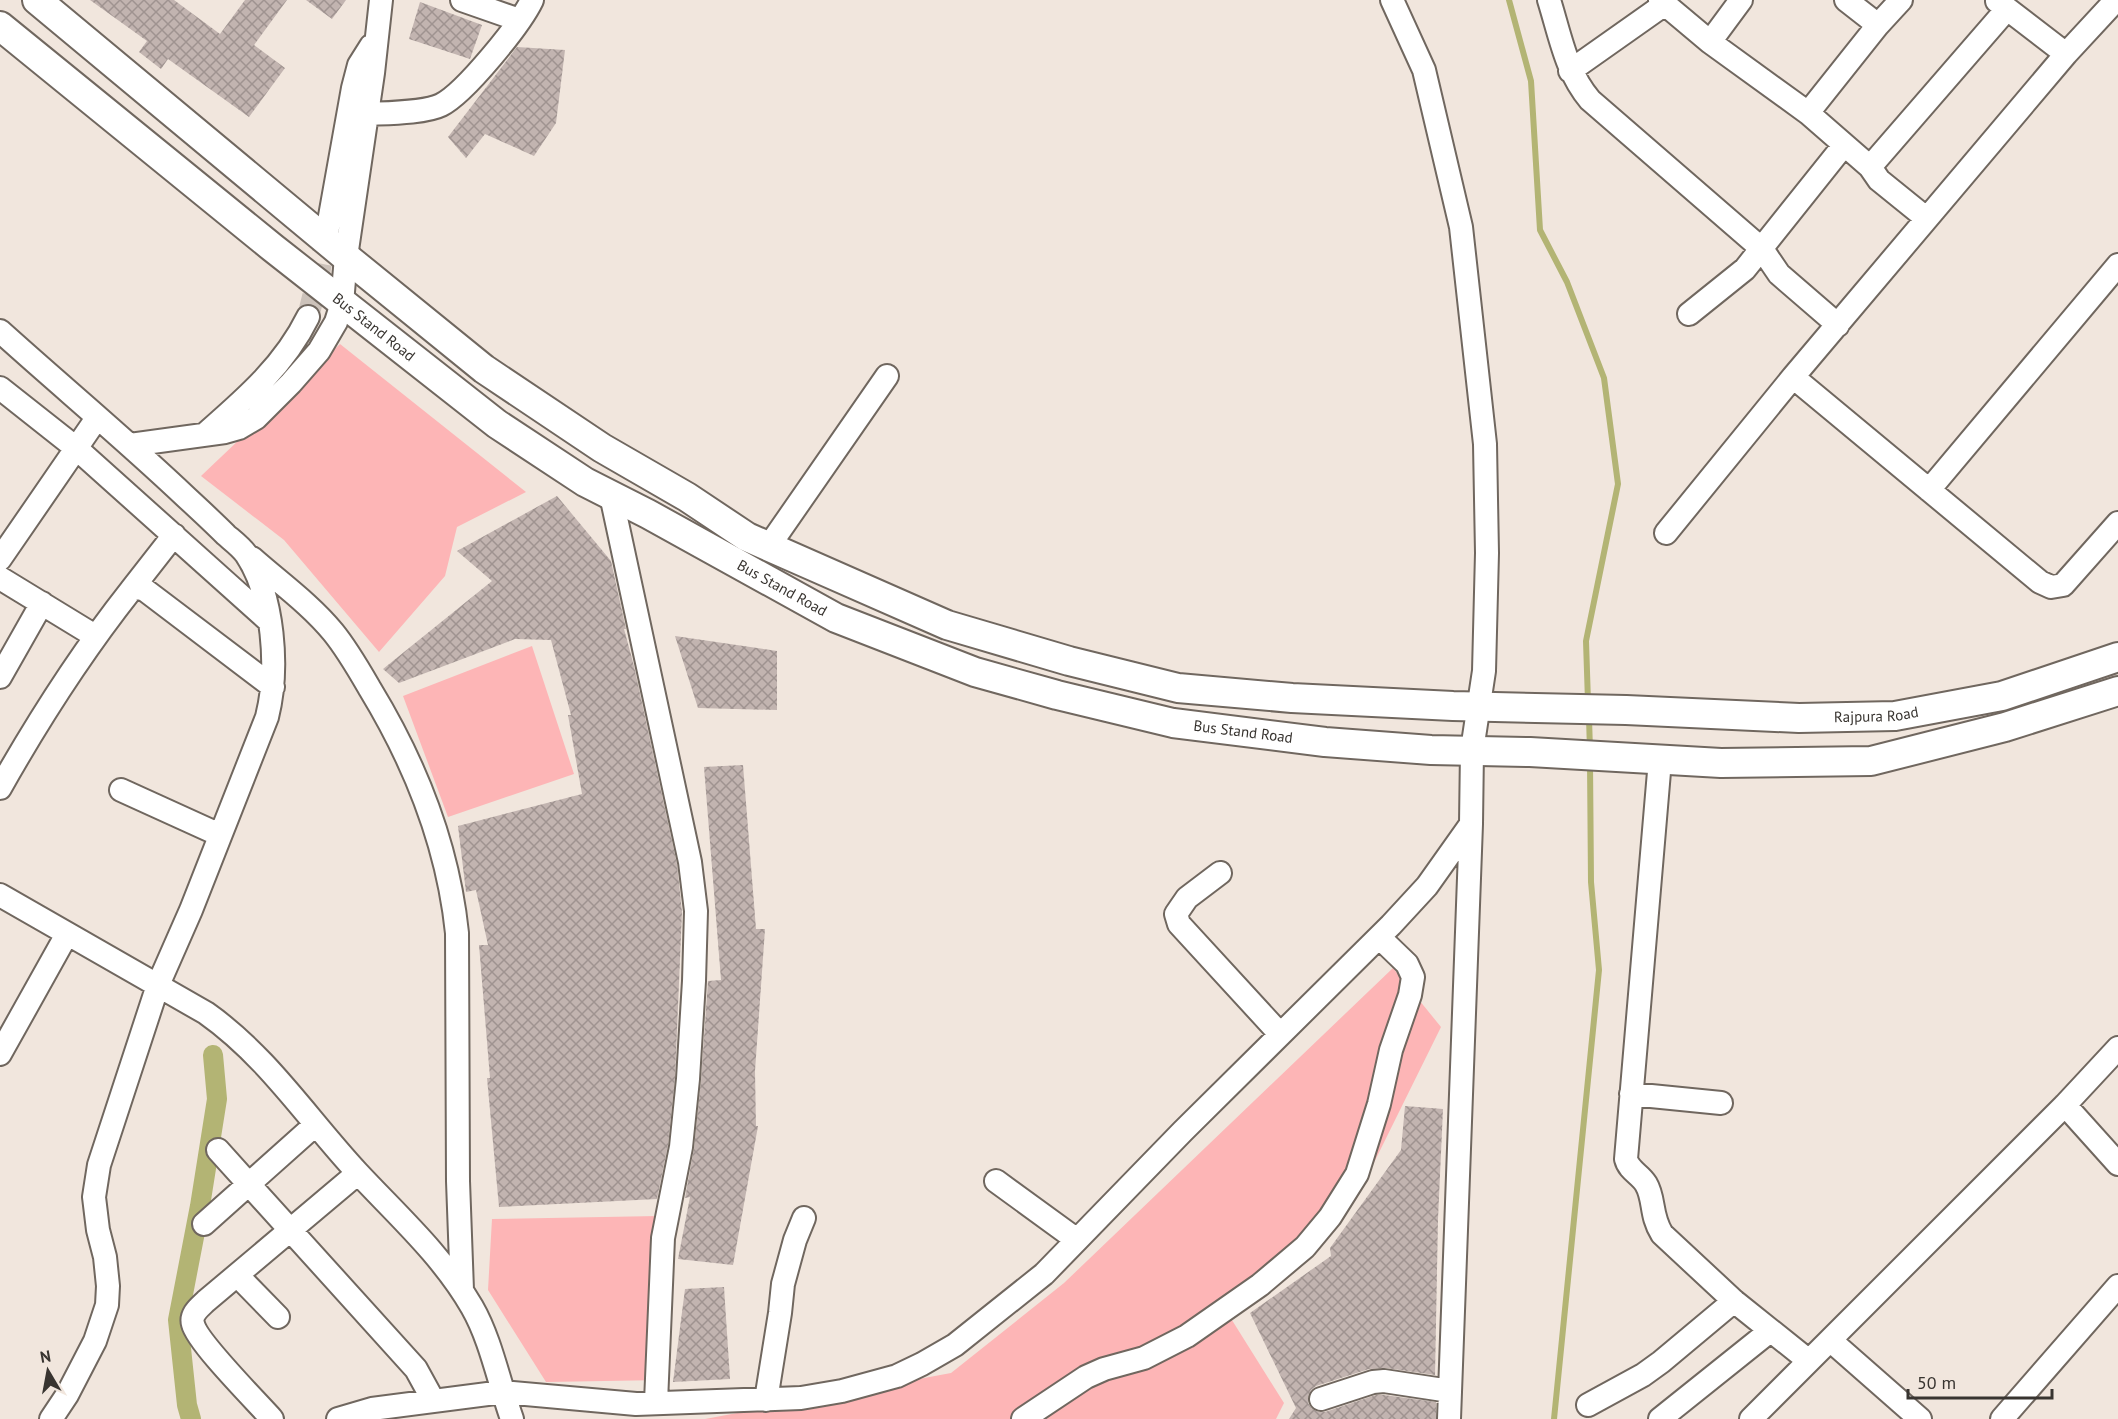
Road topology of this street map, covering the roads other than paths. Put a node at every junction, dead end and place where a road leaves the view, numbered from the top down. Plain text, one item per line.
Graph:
1 (37, 0) edge
2 (381, 0) edge
3 (462, 0) edge
4 (532, 0) edge
5 (1392, 0) edge
6 (1549, 0) edge
7 (1741, 0) edge
8 (1846, 0) edge
9 (1901, 0) edge
10 (2116, 0) edge
11 (1662, 2) edge
12 (2001, 5) edge
13 (519, 21) junction
14 (1878, 25) junction
15 (0, 26) edge
16 (375, 40) junction
17 (1710, 42) junction
18 (2066, 54) junction
19 (1570, 71) junction
20 (1808, 113) junction
21 (367, 114) junction
22 (1844, 145) junction
23 (1870, 167) junction
24 (1926, 218) junction
25 (327, 233) tunnel mouth
26 (1762, 249) junction
27 (346, 257) junction
28 (2118, 265) edge
29 (342, 303) junction
30 (1689, 314) dead end
31 (308, 318) tunnel mouth
32 (1838, 325) junction
33 (0, 331) edge
34 (887, 376) dead end
35 (1793, 377) junction
36 (0, 388) edge
37 (98, 418) junction
38 (204, 435) junction
39 (130, 445) junction
40 (76, 448) junction
41 (1929, 490) junction
42 (611, 495) junction
43 (2118, 523) edge
44 (1666, 533) dead end
45 (174, 535) junction
46 (769, 546) junction
47 (245, 552) junction
48 (0, 559) edge
49 (0, 578) edge
50 (131, 590) junction
51 (42, 603) junction
52 (269, 621) junction
53 (95, 636) junction
54 (2118, 657) edge
55 (0, 677) edge
56 (273, 687) junction
57 (2118, 691) edge
58 (1478, 707) junction
59 (1626, 710) joint
60 (1472, 750) junction
61 (1660, 760) junction
62 (0, 788) edge
63 (122, 790) dead end
64 (1471, 824) junction
65 (220, 835) junction
66 (1220, 873) dead end
67 (0, 895) edge
68 (67, 934) junction
69 (1379, 937) junction
70 (158, 985) junction
71 (1280, 1035) junction
72 (2118, 1048) edge
73 (0, 1054) edge
74 (1631, 1094) junction
75 (1721, 1103) dead end
76 (2065, 1105) junction
77 (315, 1125) junction
78 (218, 1150) dead end
79 (2118, 1164) edge
80 (358, 1173) junction
81 (996, 1181) dead end
82 (250, 1185) junction
83 (804, 1218) dead end
84 (204, 1224) dead end
85 (290, 1229) junction
86 (1077, 1240) junction
87 (237, 1275) junction
88 (2118, 1286) edge
89 (462, 1290) junction
90 (1734, 1301) junction
91 (278, 1317) dead end
92 (1770, 1331) junction
93 (1830, 1340) junction
94 (1809, 1361) junction
95 (1450, 1391) junction
96 (502, 1392) junction
97 (1321, 1399) dead end
98 (766, 1400) junction
99 (433, 1401) junction
100 (1588, 1405) dead end
101 (643, 1408) edge
102 (403, 1412) edge
103 (51, 1419) edge
104 (272, 1419) edge
105 (338, 1419) edge
106 (512, 1419) edge
107 (1023, 1419) edge
108 (1449, 1419) edge
109 (1660, 1419) edge
110 (1751, 1419) edge
111 (1920, 1419) edge
112 (2002, 1419) edge

1 - 27 main road, Bus Stand Road
2 - 16 street
3 - 13 street
4 - 13 street
5 - 58 street
6 - 19 street
7 - 17 street
8 - 14 street
9 - 14 street
10 - 18 street
11 - 17 street
11 - 19 street
12 - 18 street
12 - 23 street
13 - 21 street
14 - 20 street
15 - 29 main road, Bus Stand Road
16 - 21 street
16 - 25 street
17 - 20 street
18 - 24 street
19 - 26 street
20 - 22 street
21 - 27 street
22 - 23 street
22 - 26 street
23 - 24 street
24 - 32 street
26 - 30 street
26 - 32 street
27 - 29 street
27 - 46 main road, Bus Stand Road
28 - 41 street
29 - 38 street
29 - 42 main road, Bus Stand Road
31 - 38 street
32 - 35 street
33 - 37 street
34 - 46 street
35 - 41 street
35 - 44 street
36 - 40 street
37 - 39 street
37 - 40 street
38 - 39 street
39 - 47 street
40 - 45 street
40 - 48 street
41 - 43 street
42 - 60 main road, Bus Stand Road
42 - 101 street
45 - 50 street
45 - 52 street
46 - 58 main road, Bus Stand Road
47 - 52 street
47 - 89 street
49 - 51 street
50 - 53 street
50 - 56 street
51 - 53 street
51 - 55 street
52 - 56 street
53 - 62 street
54 - 59 main road, Rajpura Road
56 - 65 street
57 - 61 main road, Bus Stand Road
58 - 59 main road, Bus Stand Road
58 - 60 street
60 - 61 main road, Bus Stand Road
60 - 64 street
61 - 74 street
63 - 65 street
64 - 69 street
64 - 95 street
65 - 70 street
66 - 71 street
67 - 68 street
68 - 70 street
68 - 73 street
69 - 71 street
69 - 107 street
70 - 77 street
70 - 103 street
71 - 86 street
72 - 76 street
74 - 75 street
74 - 90 street
76 - 79 street
76 - 93 street
77 - 80 street
77 - 82 street
78 - 82 street
80 - 85 street
80 - 89 street
81 - 86 street
82 - 84 street
82 - 85 street
83 - 98 street
85 - 87 street
85 - 99 street
86 - 98 street
87 - 91 street
87 - 104 street
88 - 112 street
89 - 96 street
90 - 92 street
90 - 100 street
92 - 94 street
92 - 109 street
93 - 94 street
93 - 111 street
94 - 110 street
95 - 97 street
95 - 108 street
96 - 99 street
96 - 101 street
96 - 106 street
98 - 101 street
99 - 102 street
102 - 105 street

